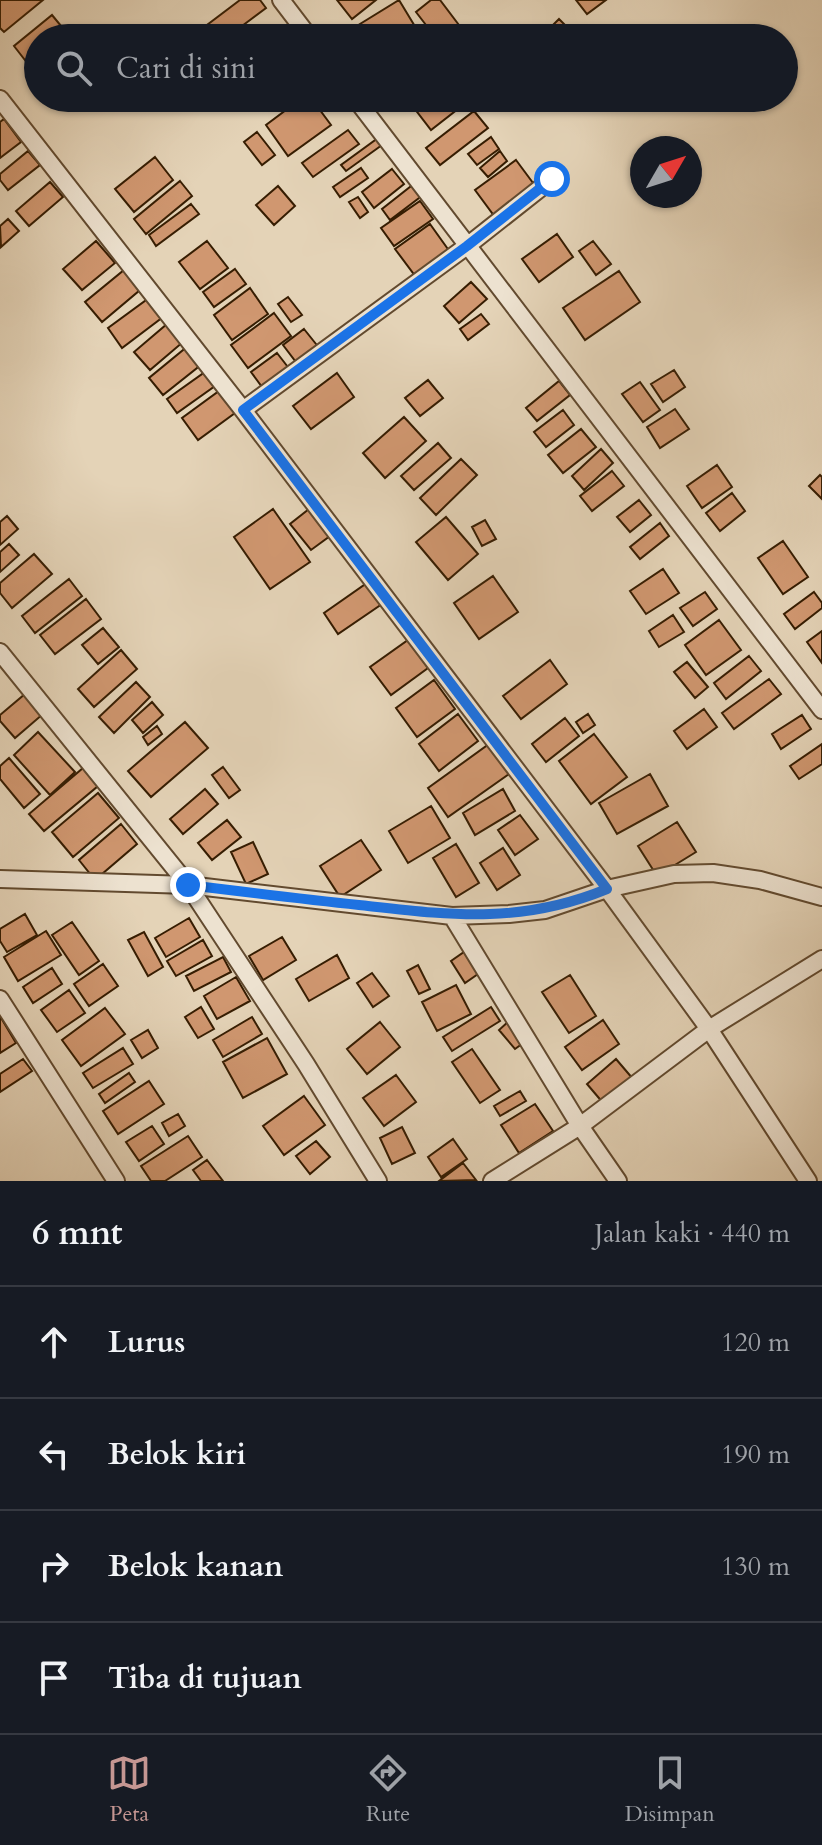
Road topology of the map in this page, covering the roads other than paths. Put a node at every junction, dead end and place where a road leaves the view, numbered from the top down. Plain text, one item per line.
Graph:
1 (281, 0) edge
2 (299, 24) edge
3 (0, 99) edge
4 (366, 112) edge
5 (552, 179) dead end
6 (467, 246) junction
7 (243, 410) junction
8 (0, 652) edge
9 (822, 710) edge
10 (0, 879) edge
11 (188, 885) junction
12 (607, 889) junction
13 (822, 897) edge
14 (452, 916) junction
15 (822, 959) edge
16 (0, 999) edge
17 (709, 1029) junction
18 (580, 1126) junction
19 (116, 1181) edge
20 (378, 1181) edge
21 (492, 1181) edge
22 (618, 1181) edge
23 (808, 1181) edge

1 - 2 street
3 - 7 street
4 - 6 street
5 - 6 street
6 - 7 street
6 - 9 street
7 - 12 street
8 - 11 street
10 - 11 street
11 - 14 street
11 - 20 street
12 - 13 street
12 - 14 street
12 - 17 street
14 - 18 street
15 - 17 street
16 - 19 street
17 - 18 street
17 - 23 street
18 - 21 street
18 - 22 street

